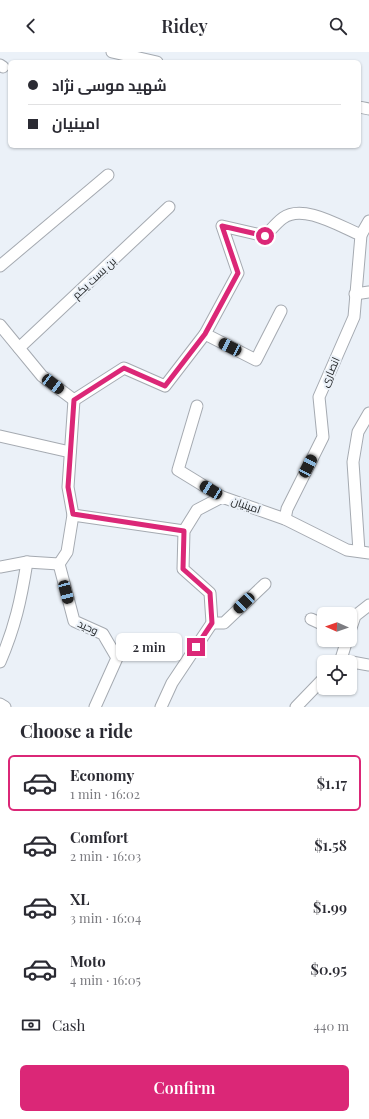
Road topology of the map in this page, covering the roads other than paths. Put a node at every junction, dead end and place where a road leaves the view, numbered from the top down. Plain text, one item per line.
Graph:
1 (112, 52) edge
2 (149, 60) edge
3 (108, 175) dead end
4 (169, 208) dead end
5 (369, 221) edge
6 (361, 235) junction
7 (0, 266) edge
8 (369, 292) edge
9 (355, 294) junction
10 (281, 311) dead end
11 (0, 325) edge
12 (205, 334) junction
13 (19, 348) junction
14 (74, 400) junction
15 (197, 406) dead end
16 (369, 413) edge
17 (0, 436) edge
18 (70, 452) junction
19 (222, 497) junction
20 (73, 514) junction
21 (285, 519) junction
22 (184, 531) junction
23 (364, 552) edge
24 (27, 562) junction
25 (59, 564) junction
26 (0, 567) edge
27 (265, 584) dead end
28 (369, 605) edge
29 (357, 614) edge
30 (311, 619) dead end
31 (317, 622) edge
32 (212, 623) junction
33 (0, 662) edge
34 (357, 663) edge
35 (369, 665) edge
36 (317, 685) edge
37 (0, 704) edge
38 (5, 707) edge
39 (95, 707) edge
40 (161, 707) edge
41 (296, 707) edge

1 - 2 street
3 - 7 street
4 - 13 street, بن بست یکم
5 - 6 street, انصاری
6 - 9 street, انصاری
6 - 12 street
8 - 9 street
9 - 21 street, انصاری
10 - 12 street
11 - 13 street
12 - 14 street
13 - 14 street
14 - 18 street
15 - 19 street
16 - 23 street
17 - 18 street
18 - 20 street
19 - 21 street, امینیان
19 - 22 street, امینیان
20 - 22 street
20 - 25 street
21 - 23 street, امینیان
22 - 32 street
24 - 25 street
24 - 26 street
24 - 33 street
25 - 39 street, وحید
27 - 32 street
28 - 29 street
30 - 31 street
32 - 40 street
34 - 35 street
36 - 41 street
37 - 38 street

